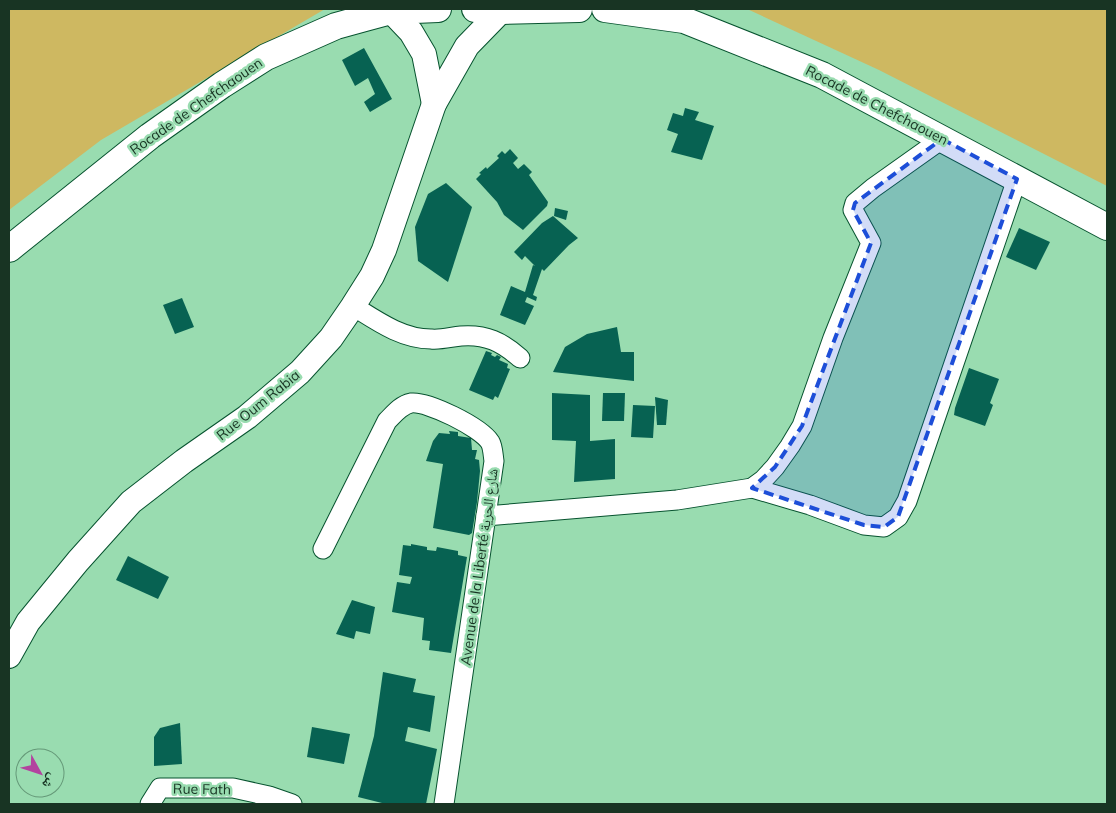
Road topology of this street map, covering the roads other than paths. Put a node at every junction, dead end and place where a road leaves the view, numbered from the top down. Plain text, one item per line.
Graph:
1 (438, 9) edge
2 (475, 9) edge
3 (579, 9) edge
4 (605, 9) edge
5 (392, 11) junction
6 (501, 11) junction
7 (434, 104) junction
8 (942, 138) junction
9 (1017, 179) junction
10 (1107, 227) edge
11 (9, 249) edge
12 (354, 306) junction
13 (520, 358) dead end
14 (752, 488) junction
15 (486, 516) junction
16 (323, 549) dead end
17 (9, 656) edge
18 (231, 796) edge
19 (150, 804) edge
20 (292, 804) edge
21 (444, 804) edge

1 - 5 main road, Rocade de Chefchaouen
2 - 6 main road
3 - 6 main road
4 - 8 main road, Rocade de Chefchaouen
5 - 7 street
5 - 11 main road, Rocade de Chefchaouen
6 - 7 street, Rue Oum Rabia
7 - 12 street, Rue Oum Rabia
8 - 9 main road, Rocade de Chefchaouen
8 - 14 street
9 - 10 main road, Rocade de Chefchaouen
9 - 14 street
12 - 13 street
12 - 17 street, Rue Oum Rabia
14 - 15 street
15 - 16 street, Avenue de la Liberté شارع الحرية
15 - 21 street, Avenue de la Liberté شارع الحرية
18 - 19 street, Rue Fath
18 - 20 street, Rue Fath

